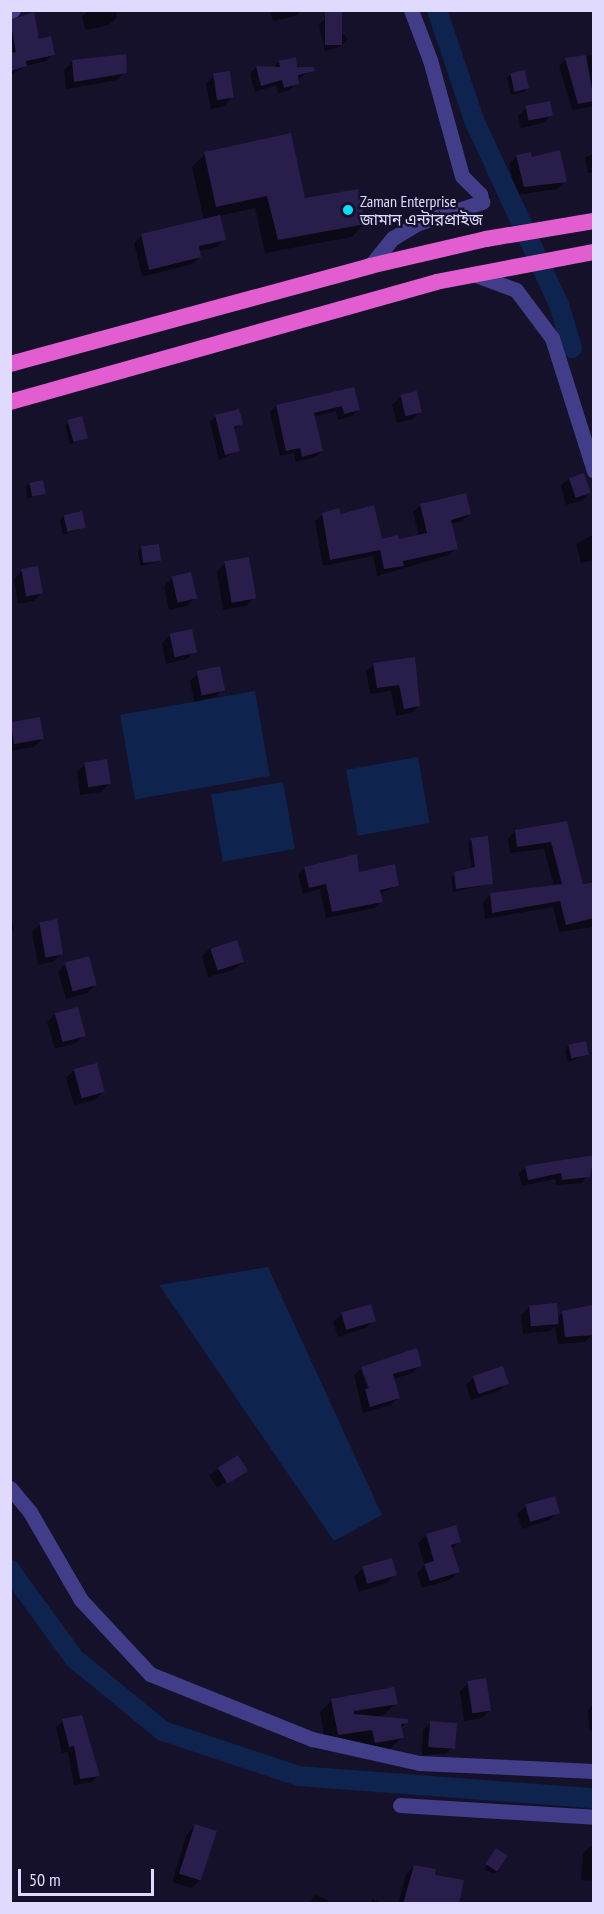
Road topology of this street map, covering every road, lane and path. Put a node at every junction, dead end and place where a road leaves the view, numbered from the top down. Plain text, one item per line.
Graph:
1 (411, 10) edge
2 (586, 222) edge
3 (594, 252) edge
4 (370, 266) junction
5 (473, 274) junction
6 (10, 364) edge
7 (10, 402) edge
8 (594, 471) edge
9 (10, 1488) edge
10 (594, 1771) edge
11 (400, 1805) dead end
12 (594, 1817) edge

1 - 4 street
2 - 4 highway
3 - 5 highway
4 - 6 highway
5 - 7 highway
5 - 8 street
9 - 10 street
11 - 12 street

